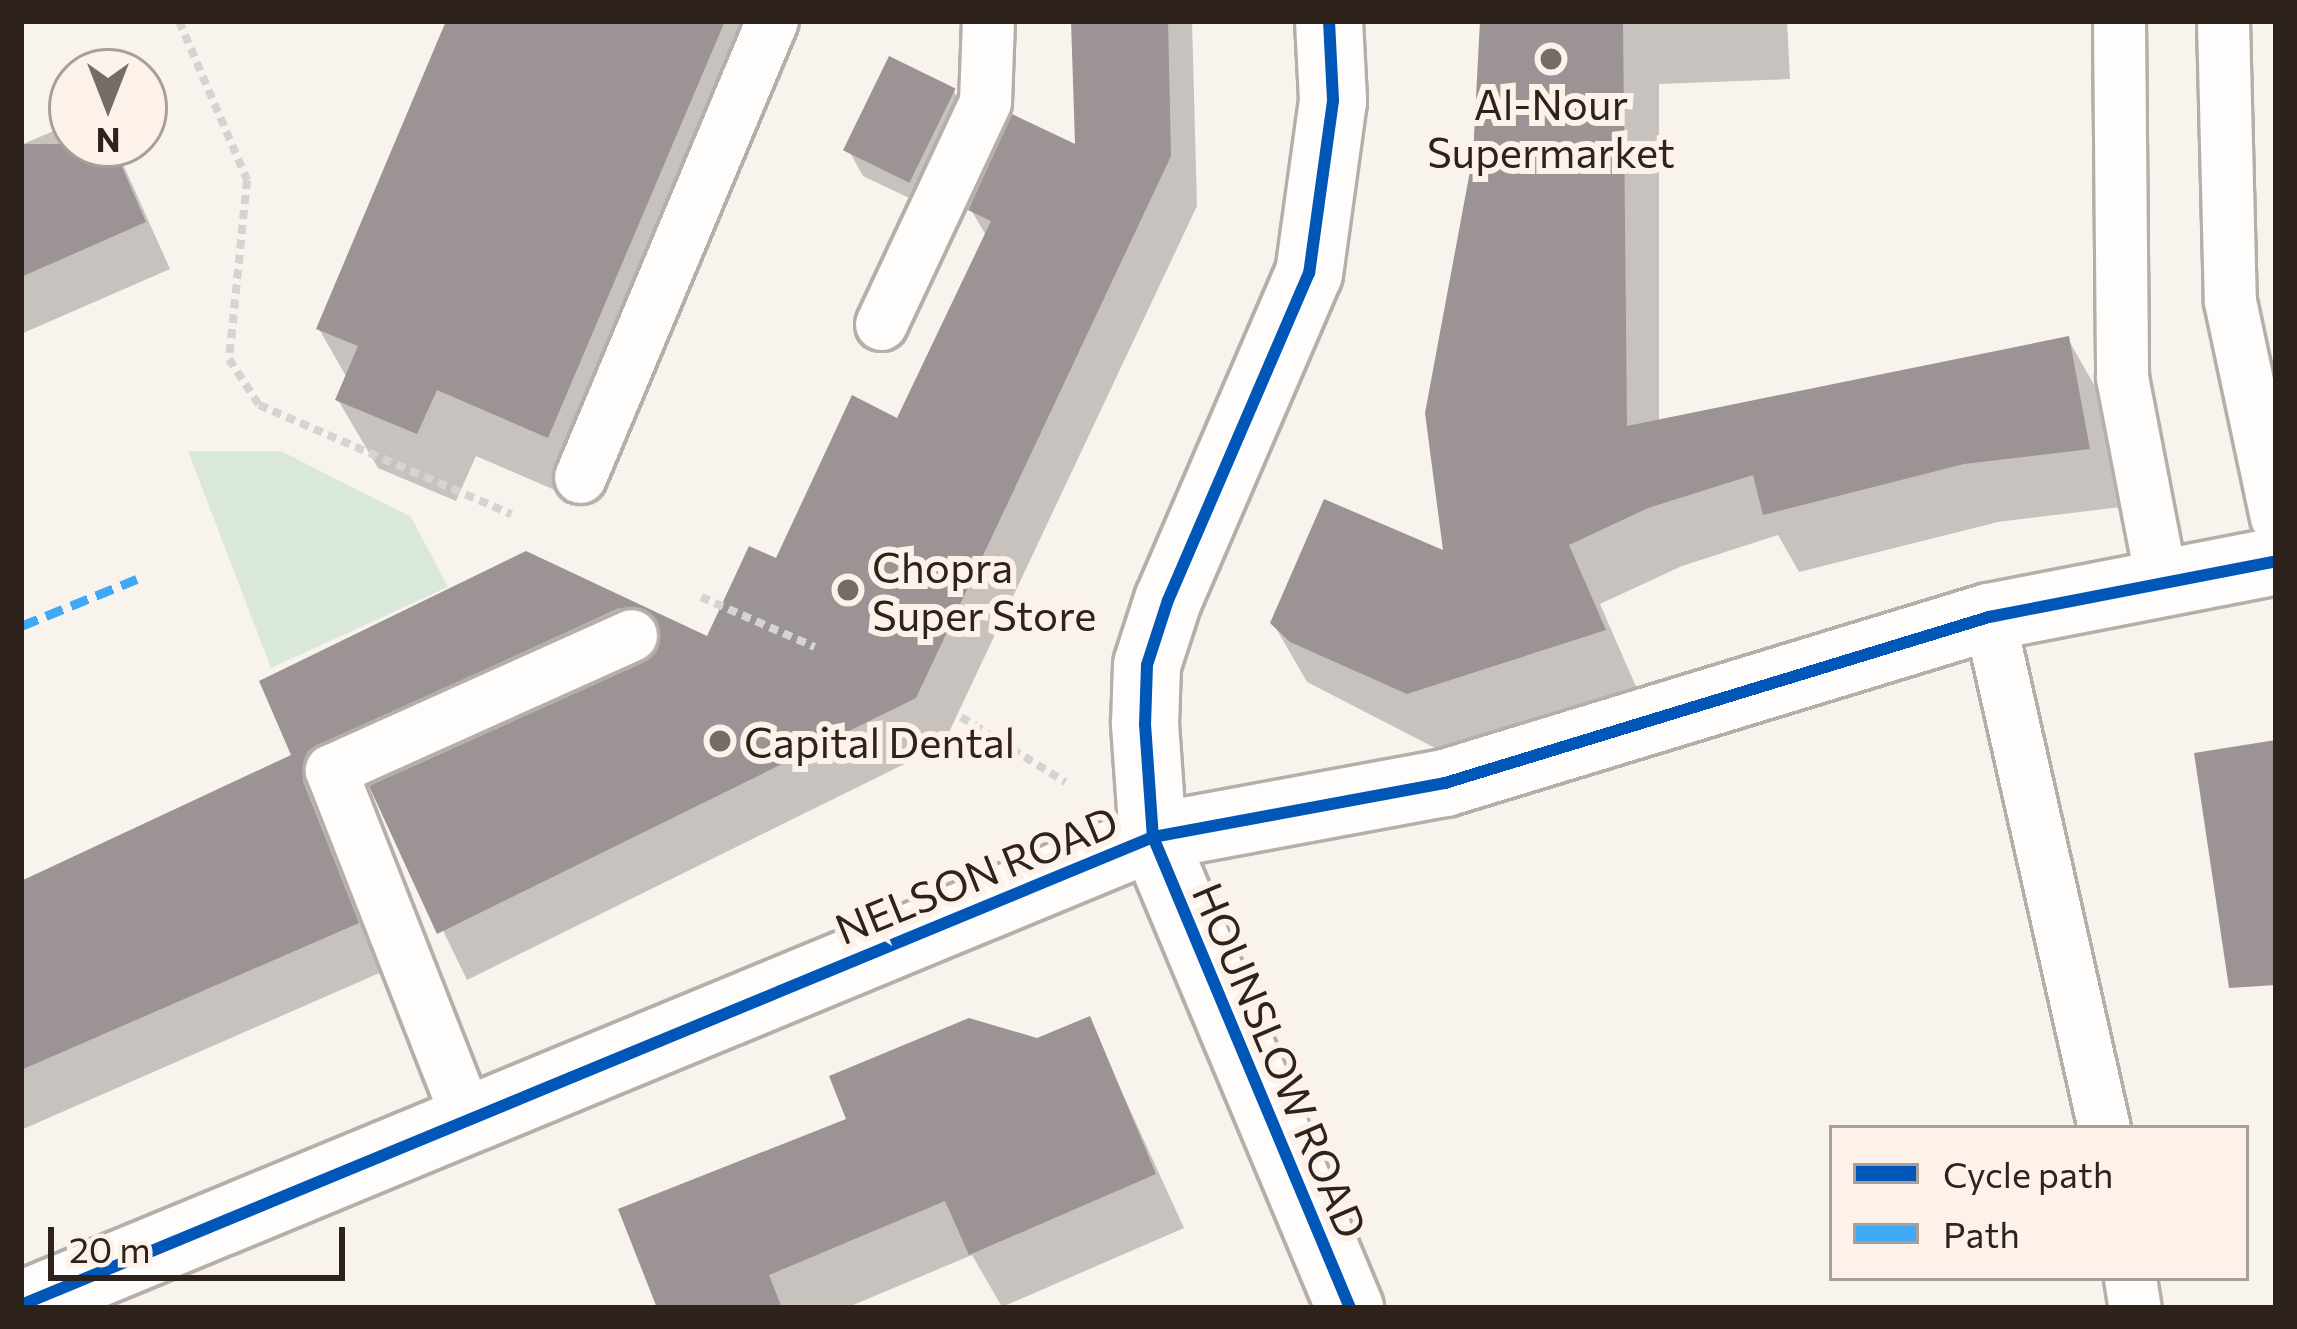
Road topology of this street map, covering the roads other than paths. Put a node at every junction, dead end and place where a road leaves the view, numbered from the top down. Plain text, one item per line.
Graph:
1 (772, 21) edge
2 (988, 21) edge
3 (1329, 21) edge
4 (2119, 21) edge
5 (2223, 21) edge
6 (880, 324) dead end
7 (580, 477) dead end
8 (2276, 517) edge
9 (2276, 561) edge
10 (2162, 584) junction
11 (1989, 617) junction
12 (631, 635) dead end
13 (1153, 837) junction
14 (468, 1120) junction
15 (2103, 1125) edge
16 (21, 1305) edge
17 (1350, 1308) edge

1 - 7 lane
2 - 6 lane
3 - 13 street
4 - 10 lane
5 - 8 lane
9 - 10 street, NELSON ROAD
10 - 11 street, NELSON ROAD
11 - 13 street, NELSON ROAD
11 - 15 lane
12 - 14 lane
13 - 14 street, NELSON ROAD
13 - 17 street, HOUNSLOW ROAD
14 - 16 street, NELSON ROAD

